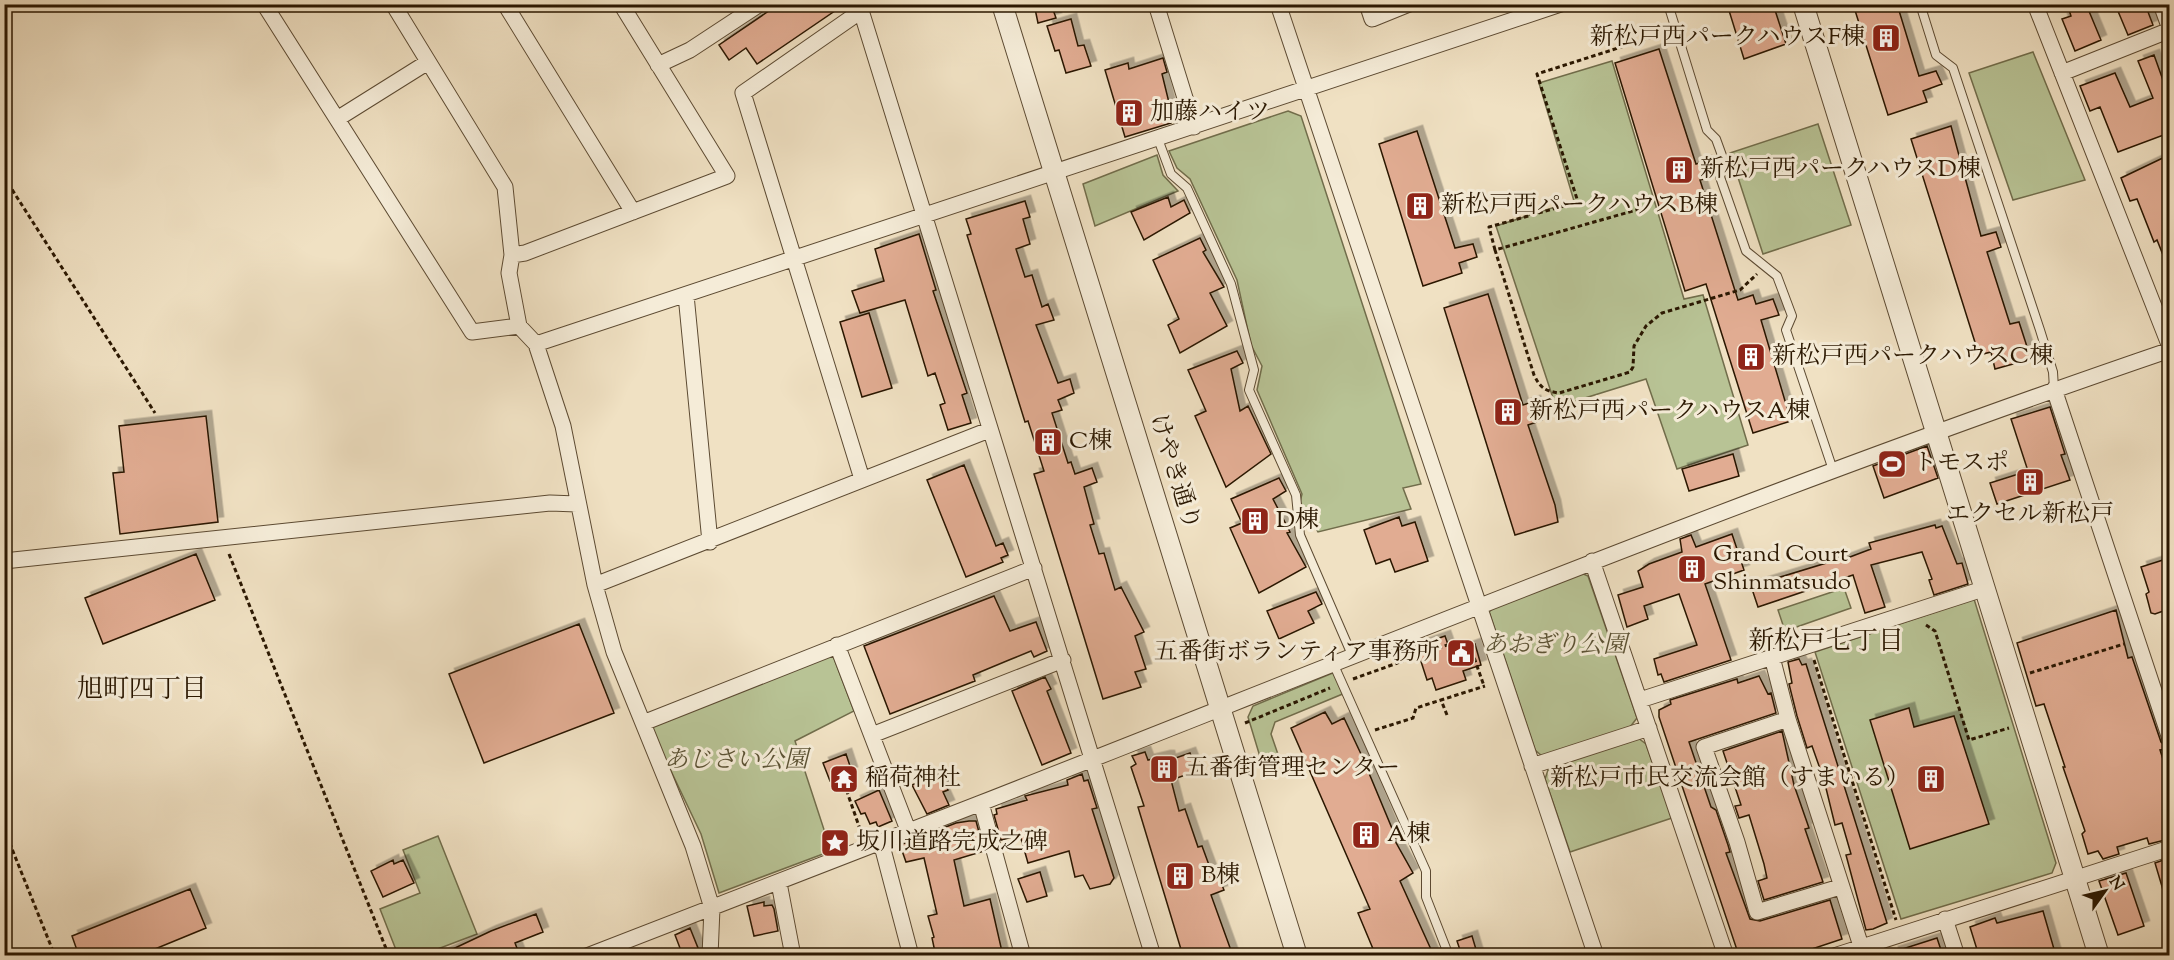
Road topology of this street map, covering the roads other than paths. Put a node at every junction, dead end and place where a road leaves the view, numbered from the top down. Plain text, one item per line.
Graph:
1 (264, 4) edge
2 (393, 4) edge
3 (621, 4) edge
4 (760, 4) edge
5 (1002, 4) edge
6 (1156, 4) edge
7 (1278, 4) edge
8 (1367, 4) edge
9 (1409, 4) edge
10 (1561, 4) edge
11 (1668, 4) edge
12 (1803, 4) edge
13 (1920, 4) edge
14 (2035, 4) edge
15 (2161, 4) edge
16 (510, 6) edge
17 (860, 8) edge
18 (2169, 29) edge
19 (428, 62) junction
20 (658, 65) junction
21 (2062, 73) junction
22 (1306, 90) junction
23 (337, 119) junction
24 (1194, 127) junction
25 (1158, 139) junction
26 (1054, 173) junction
27 (633, 212) junction
28 (924, 216) junction
29 (512, 255) junction
30 (796, 257) junction
31 (686, 295) junction
32 (519, 326) junction
33 (536, 344) junction
34 (2169, 349) edge
35 (2054, 389) junction
36 (989, 430) junction
37 (1936, 430) junction
38 (1833, 470) junction
39 (862, 479) junction
40 (577, 504) junction
41 (710, 542) junction
42 (4, 561) edge
43 (1592, 561) junction
44 (1034, 568) junction
45 (595, 585) junction
46 (1986, 588) junction
47 (1478, 605) junction
48 (837, 645) junction
49 (1352, 655) junction
50 (1772, 657) junction
51 (1063, 660) junction
52 (1333, 662) junction
53 (1640, 700) junction
54 (1220, 708) junction
55 (1788, 719) junction
56 (643, 723) junction
57 (1649, 728) junction
58 (872, 735) junction
59 (2169, 739) edge
60 (1092, 759) junction
61 (1532, 766) junction
62 (981, 803) junction
63 (908, 830) junction
64 (874, 845) junction
65 (2169, 848) edge
66 (2075, 879) junction
67 (779, 883) junction
68 (1840, 887) junction
69 (712, 908) junction
70 (1945, 919) junction
71 (1856, 950) edge
72 (587, 956) edge
73 (710, 956) edge
74 (793, 956) edge
75 (911, 956) edge
76 (1023, 956) edge
77 (1153, 956) edge
78 (1297, 956) edge
79 (1449, 956) edge
80 (1596, 956) edge
81 (1726, 956) edge
82 (1834, 956) edge
83 (1957, 956) edge
84 (2099, 956) edge

1 - 23 street
2 - 19 street
3 - 20 street
4 - 20 street
5 - 26 street, けやき通り
6 - 24 street
7 - 22 street
8 - 9 street
10 - 22 street
11 - 38 lane
12 - 37 street
13 - 35 lane
14 - 21 street
15 - 18 street
16 - 27 street
17 - 28 street
17 - 30 street
18 - 21 street
19 - 23 street
19 - 29 street
20 - 27 street
21 - 34 street
22 - 24 street
22 - 47 street
23 - 32 street
24 - 25 street
25 - 26 street
25 - 49 lane
26 - 28 street
26 - 54 street, けやき通り
27 - 29 street
28 - 30 street
28 - 36 street
29 - 32 street
30 - 31 street
30 - 39 street
31 - 33 street
31 - 41 street
32 - 33 street
33 - 40 street
34 - 35 street
35 - 37 street
35 - 59 street
36 - 39 street
36 - 44 street
37 - 38 street
37 - 46 street
38 - 43 street
39 - 41 street
40 - 42 street
40 - 45 street
41 - 45 street
43 - 47 street
43 - 53 street
44 - 48 street
44 - 51 street
45 - 56 street
46 - 50 street
46 - 66 street
47 - 49 street
47 - 61 street
48 - 56 street
48 - 58 street
49 - 52 street
50 - 53 street
50 - 55 street
51 - 58 street
51 - 60 street
52 - 54 street
52 - 79 lane
53 - 57 street
54 - 60 street
54 - 78 street, けやき通り
55 - 68 street
55 - 68 street
56 - 69 street
57 - 61 street
57 - 81 street
58 - 63 street
60 - 62 street
60 - 77 street
61 - 80 street
62 - 63 street
62 - 76 street
63 - 64 street
64 - 67 street
64 - 75 street
65 - 66 street
66 - 70 street
66 - 84 street
67 - 69 street
67 - 74 street
68 - 71 street
69 - 72 street
69 - 73 street
70 - 71 street
70 - 83 street
71 - 82 street

